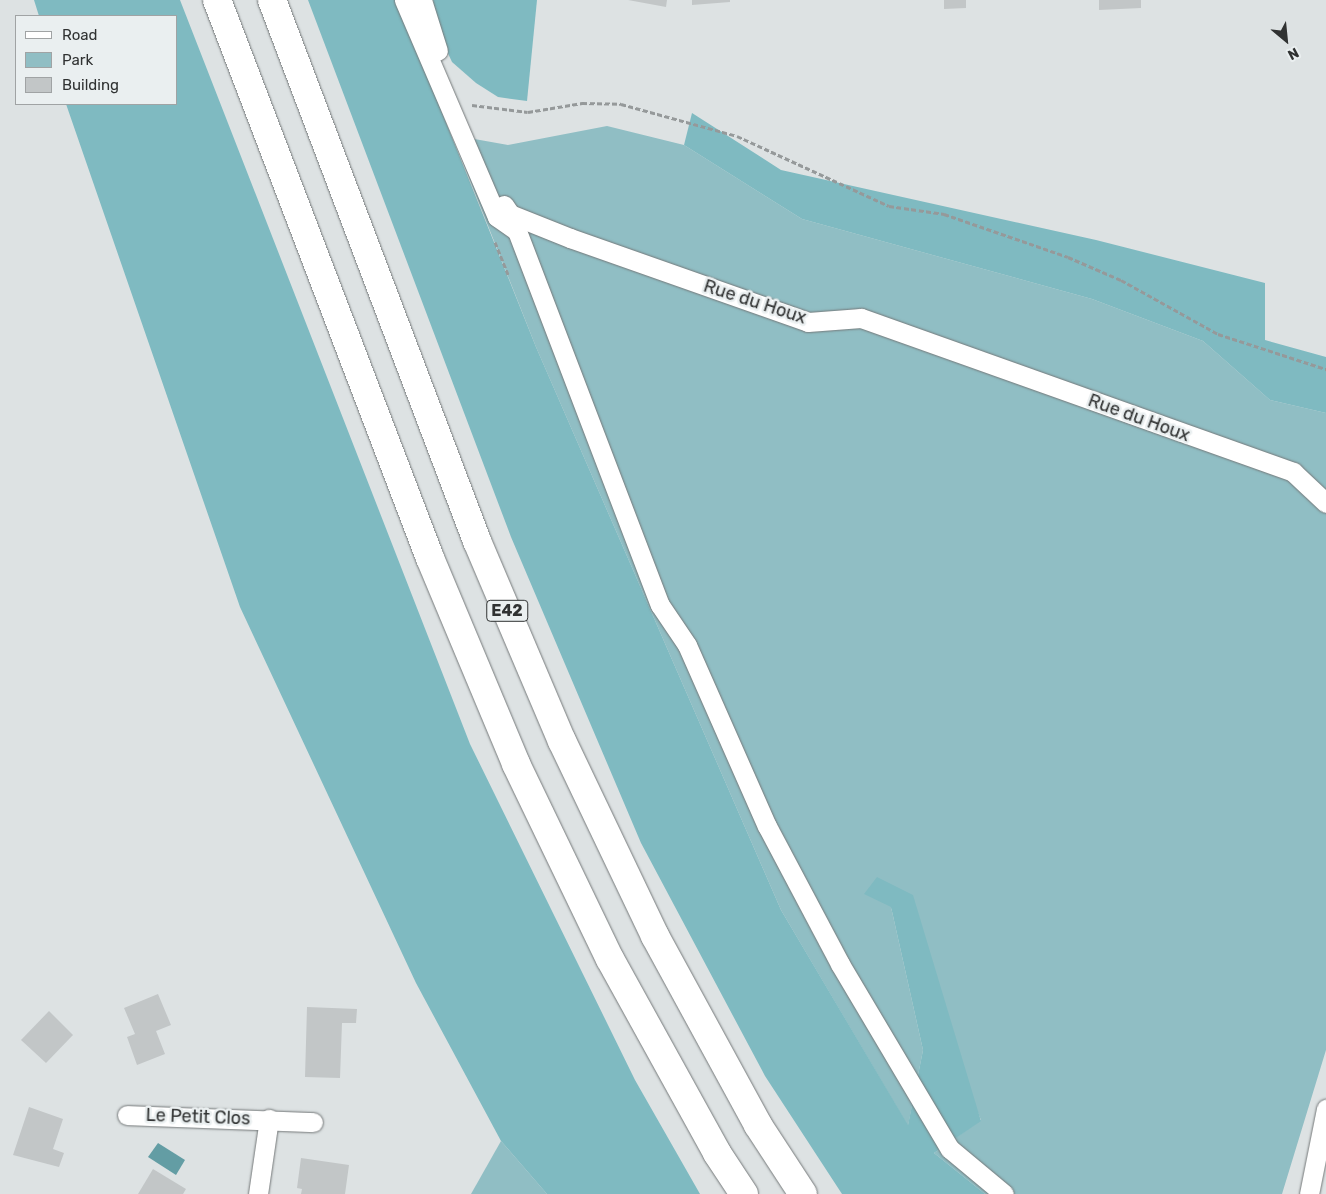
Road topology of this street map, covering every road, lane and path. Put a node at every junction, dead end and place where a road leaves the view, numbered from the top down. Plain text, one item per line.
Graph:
1 (217, 0) edge
2 (272, 0) edge
3 (404, 0) edge
4 (422, 0) edge
5 (459, 104) junction
6 (1326, 370) edge
7 (1326, 503) edge
8 (1326, 1109) edge
9 (127, 1114) dead end
10 (269, 1120) junction
11 (313, 1122) dead end
12 (258, 1194) edge
13 (744, 1194) edge
14 (804, 1194) edge
15 (1004, 1194) edge
16 (1310, 1194) edge

1 - 13 highway, E42
2 - 14 highway, E42
3 - 15 street
4 - 5 street, Rue du Houx
5 - 6 path
5 - 7 street, Rue du Houx
8 - 16 street
9 - 10 street, Le Petit Clos
10 - 11 street, Le Petit Clos
10 - 12 street, Le Petit Clos

